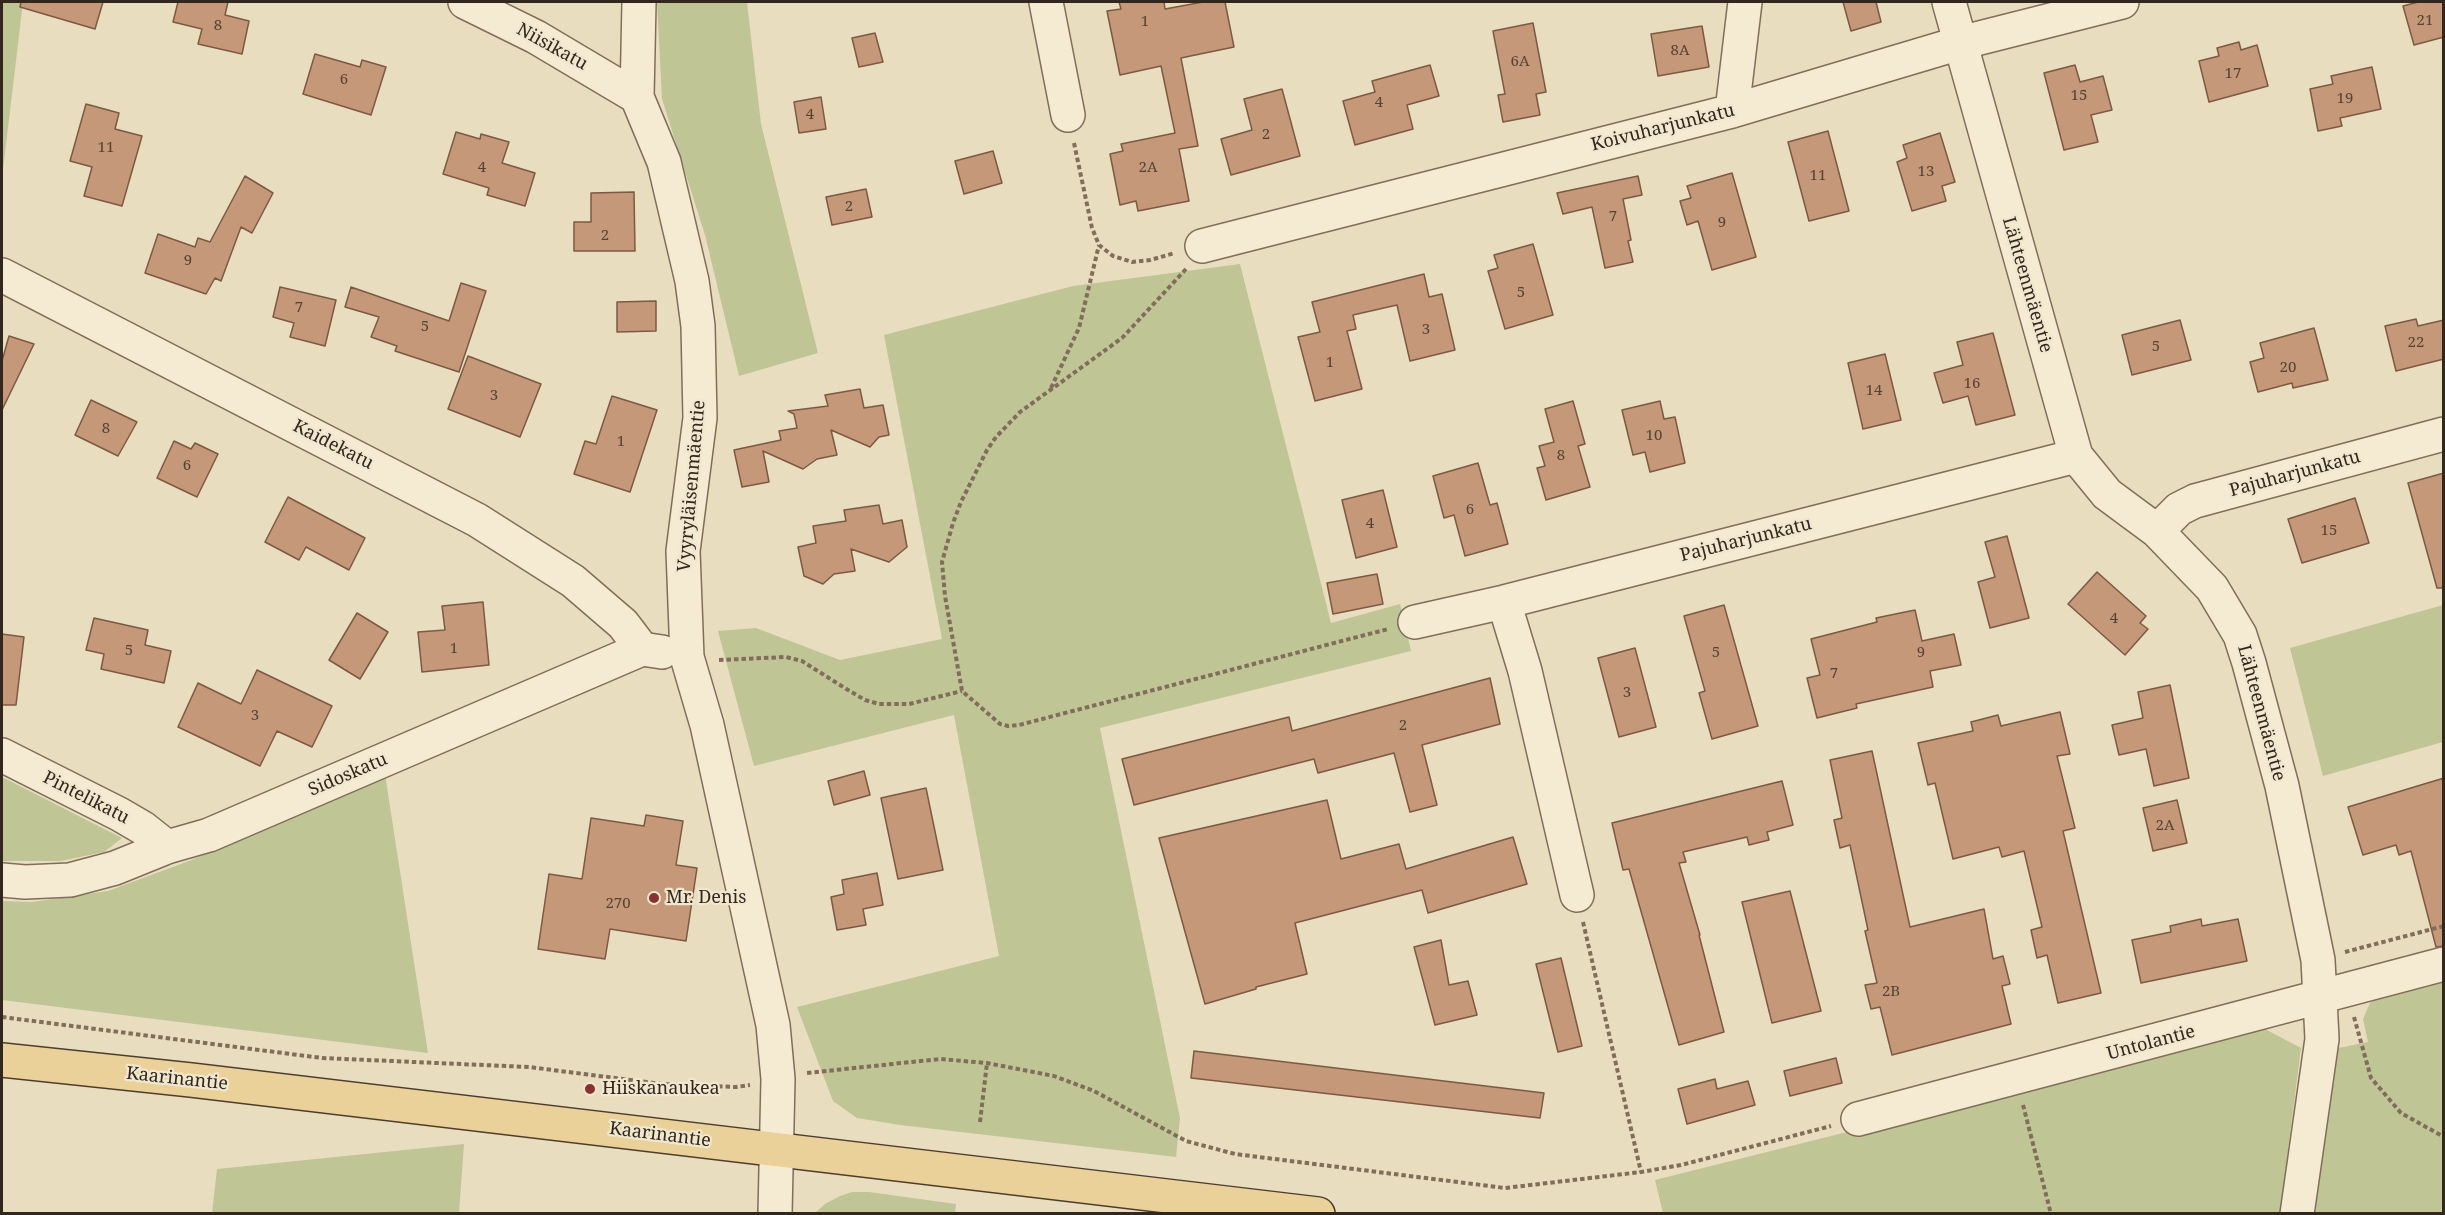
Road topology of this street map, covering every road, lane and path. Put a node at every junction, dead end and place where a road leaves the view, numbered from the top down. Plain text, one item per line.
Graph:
1 (465, 2) edge
2 (639, 2) edge
3 (1046, 2) edge
4 (1744, 2) edge
5 (1949, 2) edge
6 (2122, 2) edge
7 (1960, 43) junction
8 (637, 97) junction
9 (1732, 111) junction
10 (1068, 115) joint
11 (1099, 244) junction
12 (1202, 246) junction
13 (2, 275) edge
14 (1051, 389) junction
15 (2444, 434) edge
16 (2076, 456) junction
17 (2157, 531) junction
18 (1504, 602) junction
19 (1415, 622) joint
20 (642, 649) junction
21 (687, 657) junction
22 (962, 691) junction
23 (2, 755) edge
24 (167, 847) junction
25 (2, 880) edge
26 (1577, 895) joint
27 (2444, 926) edge
28 (2318, 960) junction
29 (2444, 964) edge
30 (2320, 998) junction
31 (2, 1017) edge
32 (2, 1060) edge
33 (987, 1063) junction
34 (2017, 1078) junction
35 (778, 1079) junction
36 (1858, 1119) joint
37 (980, 1122) dead end
38 (776, 1149) junction
39 (1641, 1172) junction
40 (775, 1214) edge
41 (1318, 1214) edge
42 (2051, 1214) edge
43 (2296, 1214) edge

1 - 8 street, Niisikatu
2 - 8 street, Vyyryläisenmäentie
3 - 10 street
4 - 9 street
5 - 7 street, Lähteenmäentie
6 - 7 street, Koivuharjunkatu
7 - 9 street, Koivuharjunkatu
7 - 16 street, Lähteenmäentie
8 - 21 street, Vyyryläisenmäentie
9 - 12 street, Koivuharjunkatu
10 - 11 path
11 - 12 path
11 - 14 path
12 - 14 path
13 - 20 street, Kaidekatu
14 - 22 path
15 - 17 street, Pajuharjunkatu
16 - 17 street, Lähteenmäentie
16 - 18 street, Pajuharjunkatu
17 - 28 street, Lähteenmäentie
18 - 19 street, Pajuharjunkatu
18 - 26 street
19 - 22 path
20 - 21 street
20 - 24 street, Sidoskatu
21 - 22 path
21 - 35 street, Vyyryläisenmäentie
23 - 24 street, Pintelikatu
24 - 25 street, Sidoskatu
26 - 39 path
27 - 28 path
28 - 30 street, Lähteenmäentie
29 - 30 street, Untolantie
30 - 34 street, Untolantie
30 - 43 street, Lähteenmäentie
31 - 35 path
32 - 38 main road, Kaarinantie
33 - 35 path
33 - 37 path
33 - 39 path
34 - 36 street, Untolantie
34 - 42 path
35 - 38 street, Vyyryläisenmäentie
36 - 39 path
38 - 40 street, Vyyryläisenmäentie
38 - 41 main road, Kaarinantie

